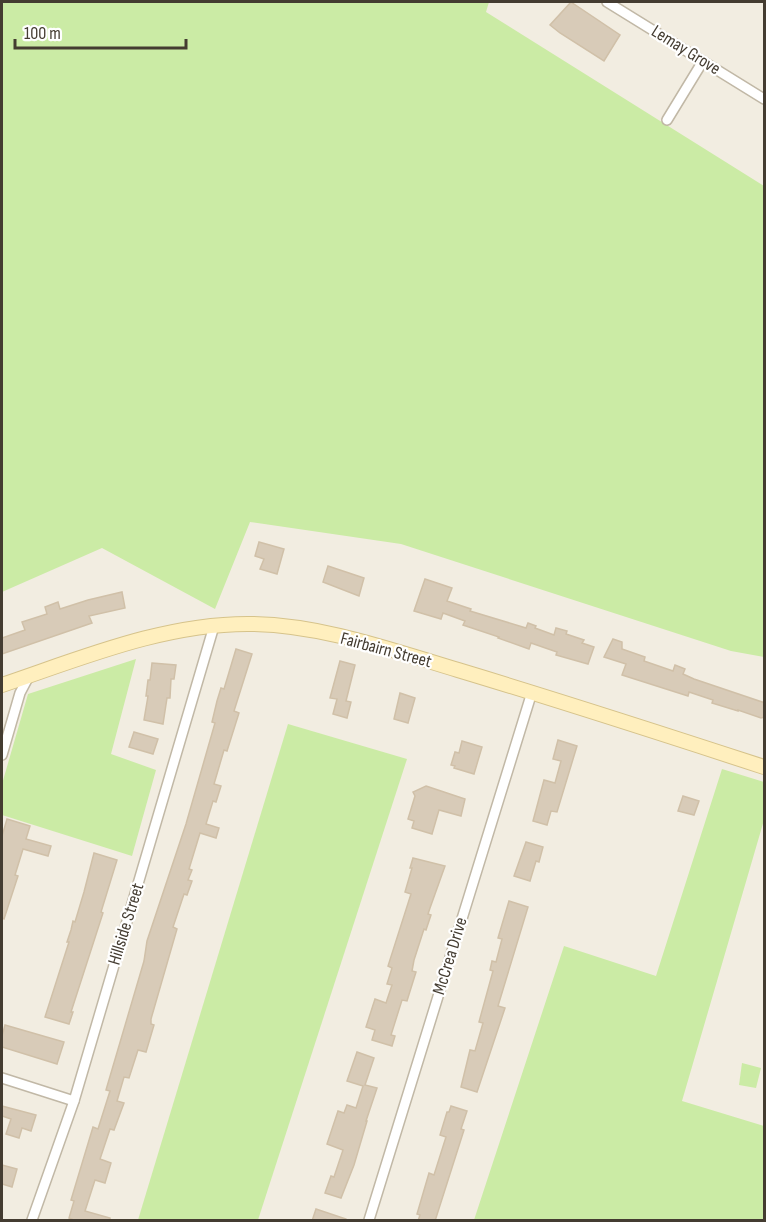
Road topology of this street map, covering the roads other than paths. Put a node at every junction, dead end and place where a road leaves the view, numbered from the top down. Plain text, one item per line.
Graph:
1 (607, 2) edge
2 (704, 61) junction
3 (765, 99) edge
4 (667, 120) dead end
5 (214, 626) junction
6 (30, 675) junction
7 (2, 685) edge
8 (531, 692) junction
9 (2, 754) edge
10 (765, 767) edge
11 (2, 1078) edge
12 (74, 1101) junction
13 (32, 1221) edge
14 (369, 1221) edge

1 - 2 street, Lemay Grove
2 - 3 street, Lemay Grove
2 - 4 street
5 - 6 main road, Fairbairn Street
5 - 8 main road, Fairbairn Street
5 - 12 street, Hillside Street
6 - 7 main road, Fairbairn Street
6 - 9 street
8 - 10 main road, Fairbairn Street
8 - 14 street, McCrea Drive
11 - 12 street
12 - 13 street, Hillside Street

